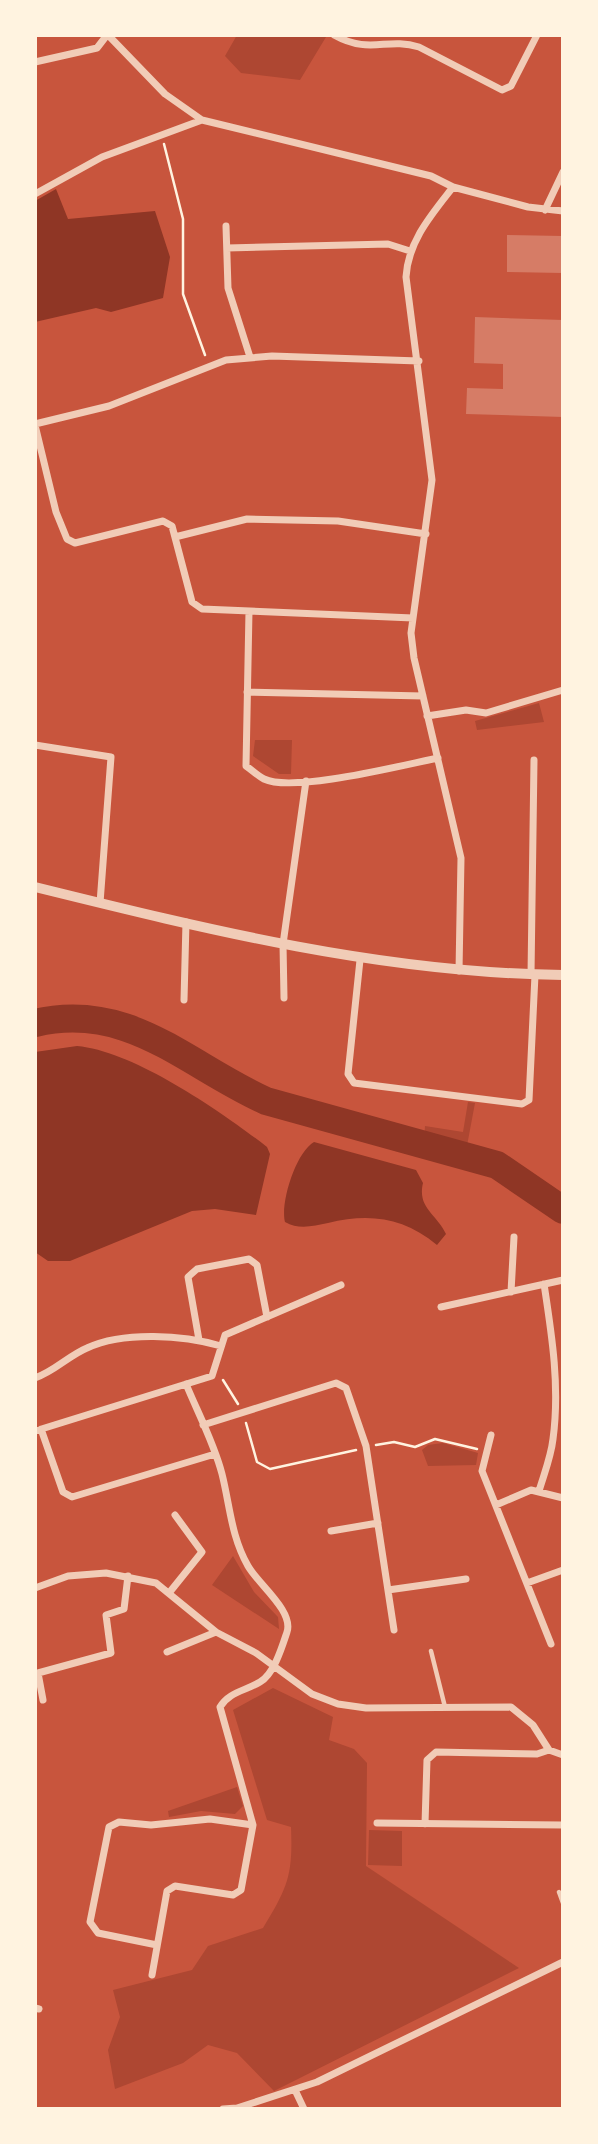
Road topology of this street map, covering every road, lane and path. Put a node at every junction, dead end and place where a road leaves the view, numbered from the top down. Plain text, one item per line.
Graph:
1 (107, 35) edge
2 (334, 35) edge
3 (537, 35) edge
4 (35, 62) edge
5 (202, 120) junction
6 (162, 137) junction
7 (563, 172) edge
8 (453, 187) junction
9 (35, 194) edge
10 (545, 210) junction
11 (563, 211) edge
12 (226, 226) dead end
13 (227, 248) junction
14 (410, 251) junction
15 (250, 356) junction
16 (419, 361) junction
17 (208, 365) junction
18 (35, 424) edge
19 (426, 534) junction
20 (175, 537) junction
21 (249, 611) junction
22 (413, 618) junction
23 (563, 690) edge
24 (247, 692) junction
25 (423, 696) junction
26 (427, 716) junction
27 (35, 744) edge
28 (438, 758) junction
29 (534, 760) dead end
30 (306, 781) junction
31 (35, 887) edge
32 (100, 903) junction
33 (186, 922) junction
34 (282, 944) junction
35 (360, 960) junction
36 (459, 971) junction
37 (533, 975) junction
38 (563, 975) edge
39 (284, 998) dead end
40 (184, 1000) dead end
41 (514, 1237) dead end
42 (563, 1280) edge
43 (544, 1284) junction
44 (341, 1285) dead end
45 (511, 1292) junction
46 (441, 1307) dead end
47 (267, 1317) junction
48 (199, 1340) junction
49 (221, 1346) junction
50 (212, 1376) junction
51 (35, 1378) edge
52 (186, 1384) junction
53 (242, 1412) junction
54 (203, 1425) junction
55 (38, 1430) edge
56 (491, 1435) dead end
57 (366, 1447) junction
58 (487, 1452) junction
59 (215, 1454) junction
60 (540, 1491) junction
61 (563, 1498) edge
62 (495, 1505) junction
63 (175, 1516) dead end
64 (378, 1523) junction
65 (331, 1531) dead end
66 (563, 1570) edge
67 (128, 1576) junction
68 (466, 1579) dead end
69 (527, 1583) junction
70 (35, 1588) edge
71 (388, 1590) junction
72 (169, 1593) junction
73 (394, 1630) dead end
74 (216, 1632) junction
75 (551, 1644) dead end
76 (431, 1651) dead end
77 (167, 1652) dead end
78 (275, 1666) junction
79 (43, 1700) dead end
80 (446, 1710) junction
81 (549, 1750) junction
82 (563, 1755) edge
83 (377, 1824) dead end
84 (425, 1824) junction
85 (253, 1825) junction
86 (563, 1825) edge
87 (559, 1892) dead end
88 (563, 1903) edge
89 (157, 1945) junction
90 (563, 1962) edge
91 (152, 1975) dead end
92 (295, 2090) junction
93 (223, 2109) edge
94 (304, 2109) edge

1 - 4 street
1 - 5 street
2 - 3 street
5 - 6 street
5 - 8 street
6 - 9 street
6 - 17 path
7 - 10 street
8 - 10 street
8 - 14 street
10 - 11 street
12 - 13 street
13 - 14 street
13 - 15 street
14 - 16 street
15 - 16 street
15 - 17 street
16 - 19 street
17 - 18 street
18 - 20 street
19 - 20 street
19 - 22 street
20 - 21 street
21 - 22 street
21 - 24 street
22 - 25 street
23 - 26 street
24 - 25 street
24 - 30 street
25 - 26 street
26 - 28 street
27 - 32 street
28 - 30 street
28 - 36 street
29 - 37 street
30 - 34 street
31 - 32 street
32 - 33 street
33 - 34 street
33 - 40 street
34 - 35 street
34 - 39 street
35 - 36 street
35 - 37 street
36 - 37 street
37 - 38 street
41 - 45 street
42 - 43 street
43 - 45 street
43 - 60 street
44 - 47 street
45 - 46 street
47 - 48 street
47 - 49 street
48 - 49 street
48 - 51 street
49 - 50 street
50 - 52 street
50 - 53 path
52 - 54 street
52 - 55 street
53 - 54 street
53 - 57 path
53 - 57 street
54 - 59 street
55 - 59 street
56 - 58 street
57 - 58 path
57 - 64 street
58 - 62 street
59 - 78 street
60 - 61 street
60 - 62 street
62 - 69 street
63 - 72 street
64 - 65 street
64 - 71 street
66 - 69 street
67 - 70 street
67 - 72 street
67 - 79 street
68 - 71 street
69 - 75 street
71 - 73 street
72 - 74 street
74 - 77 street
74 - 78 street
76 - 80 lane
78 - 80 street
78 - 85 street
80 - 81 street
81 - 82 street
81 - 84 street
83 - 84 street
84 - 86 street
85 - 89 street
85 - 89 street
87 - 88 lane
89 - 91 street
90 - 92 street
92 - 93 street
92 - 94 street

